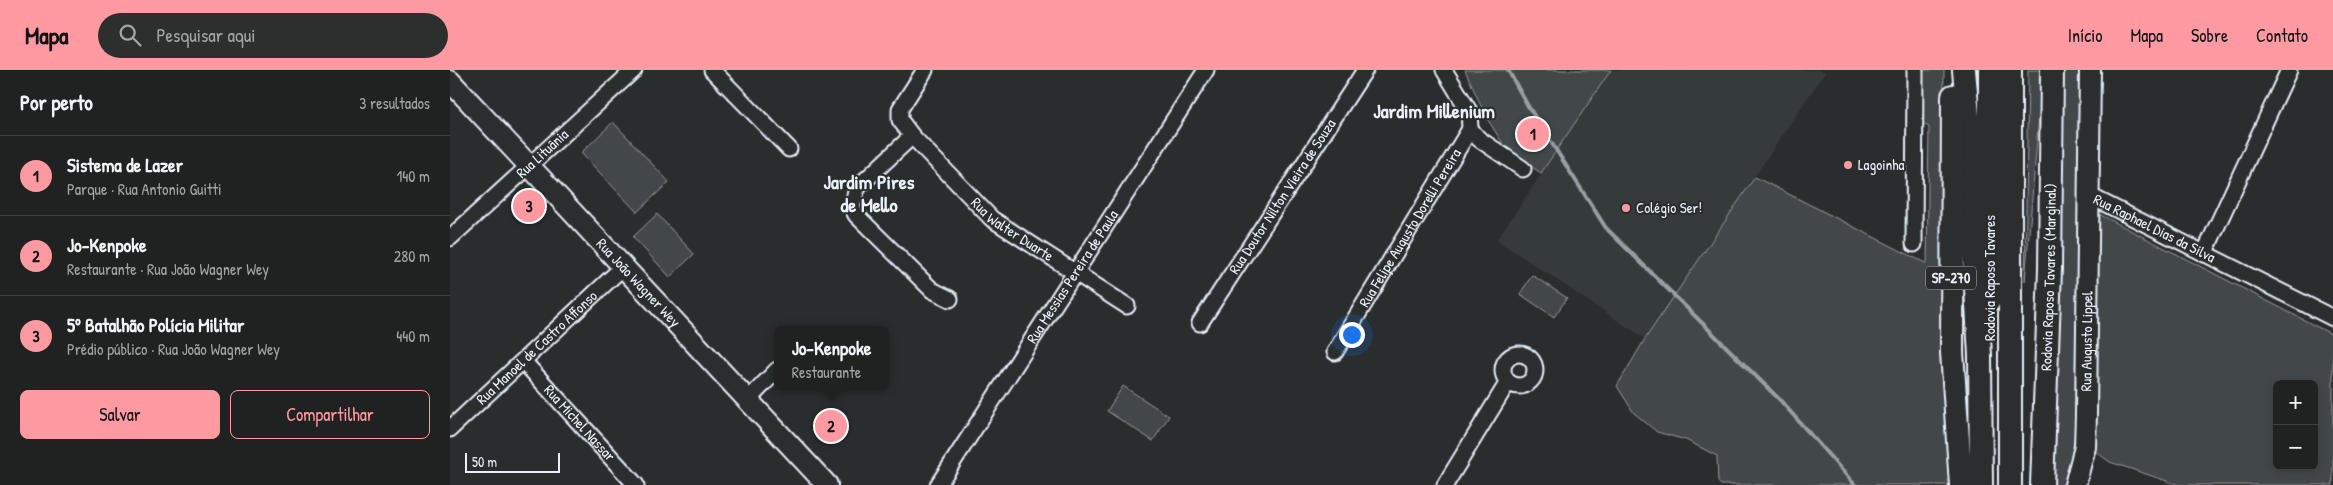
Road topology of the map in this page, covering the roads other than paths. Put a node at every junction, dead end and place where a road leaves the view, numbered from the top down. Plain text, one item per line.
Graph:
1 (634, 70) edge
2 (712, 70) edge
3 (925, 70) edge
4 (1206, 70) edge
5 (1365, 70) edge
6 (1444, 70) edge
7 (1915, 70) edge
8 (1954, 70) edge
9 (1964, 70) edge
10 (1990, 70) edge
11 (2010, 70) edge
12 (2052, 70) edge
13 (2090, 70) edge
14 (2289, 70) edge
15 (450, 81) edge
16 (1470, 129) junction
17 (912, 136) junction
18 (789, 149) dead end
19 (529, 165) junction
20 (1523, 169) dead end
21 (2090, 196) junction
22 (450, 238) edge
23 (1914, 244) dead end
24 (2204, 254) junction
25 (623, 267) junction
26 (1075, 274) junction
27 (950, 299) dead end
28 (1127, 306) dead end
29 (2333, 318) edge
30 (1200, 323) dead end
31 (1335, 352) dead end
32 (522, 362) junction
33 (774, 373) edge
34 (1508, 382) dead end
35 (748, 400) junction
36 (450, 428) edge
37 (636, 485) edge
38 (827, 485) edge
39 (938, 485) edge
40 (1445, 485) edge
41 (1961, 485) edge
42 (1980, 485) edge
43 (1989, 485) edge
44 (2010, 485) edge
45 (2042, 485) edge
46 (2075, 485) edge

1 - 19 street, Rua Lituânia
2 - 18 street
3 - 17 street, Rua Walter Duarte
4 - 26 street, Rua Messias Pereira de Paula
5 - 30 street, Rua Doutor Nilton Vieira de Souza
6 - 16 street
7 - 23 street
8 - 41 highway, SP-270
9 - 42 highway
10 - 43 highway, Rodovia Raposo Tavares / SP-270
11 - 44 highway, Rodovia Raposo Tavares
12 - 45 highway, Rodovia Raposo Tavares (Marginal)
13 - 21 main road, Rua Raphael Dias da Silva
14 - 24 street
15 - 19 main road, Rua João Wagner Wey
16 - 20 street
16 - 31 street, Rua Felipe Augusto Dorelli Pereira
17 - 26 street, Rua Walter Duarte
17 - 27 street
19 - 22 street, Rua Lituânia
19 - 25 main road, Rua João Wagner Wey
21 - 24 street, Rua Raphael Dias da Silva
21 - 46 main road, Rua Augusto Lippel
24 - 29 street, Rua Raphael Dias da Silva
25 - 32 street, Rua Manoel de Castro Affonso
25 - 35 main road, Rua João Wagner Wey
26 - 28 street, Rua Walter Duarte
26 - 39 street, Rua Messias Pereira de Paula
32 - 36 street, Rua Manoel de Castro Affonso
32 - 37 street, Rua Michel Nassar
33 - 35 street
34 - 40 street
35 - 38 main road, Rua João Wagner Wey

